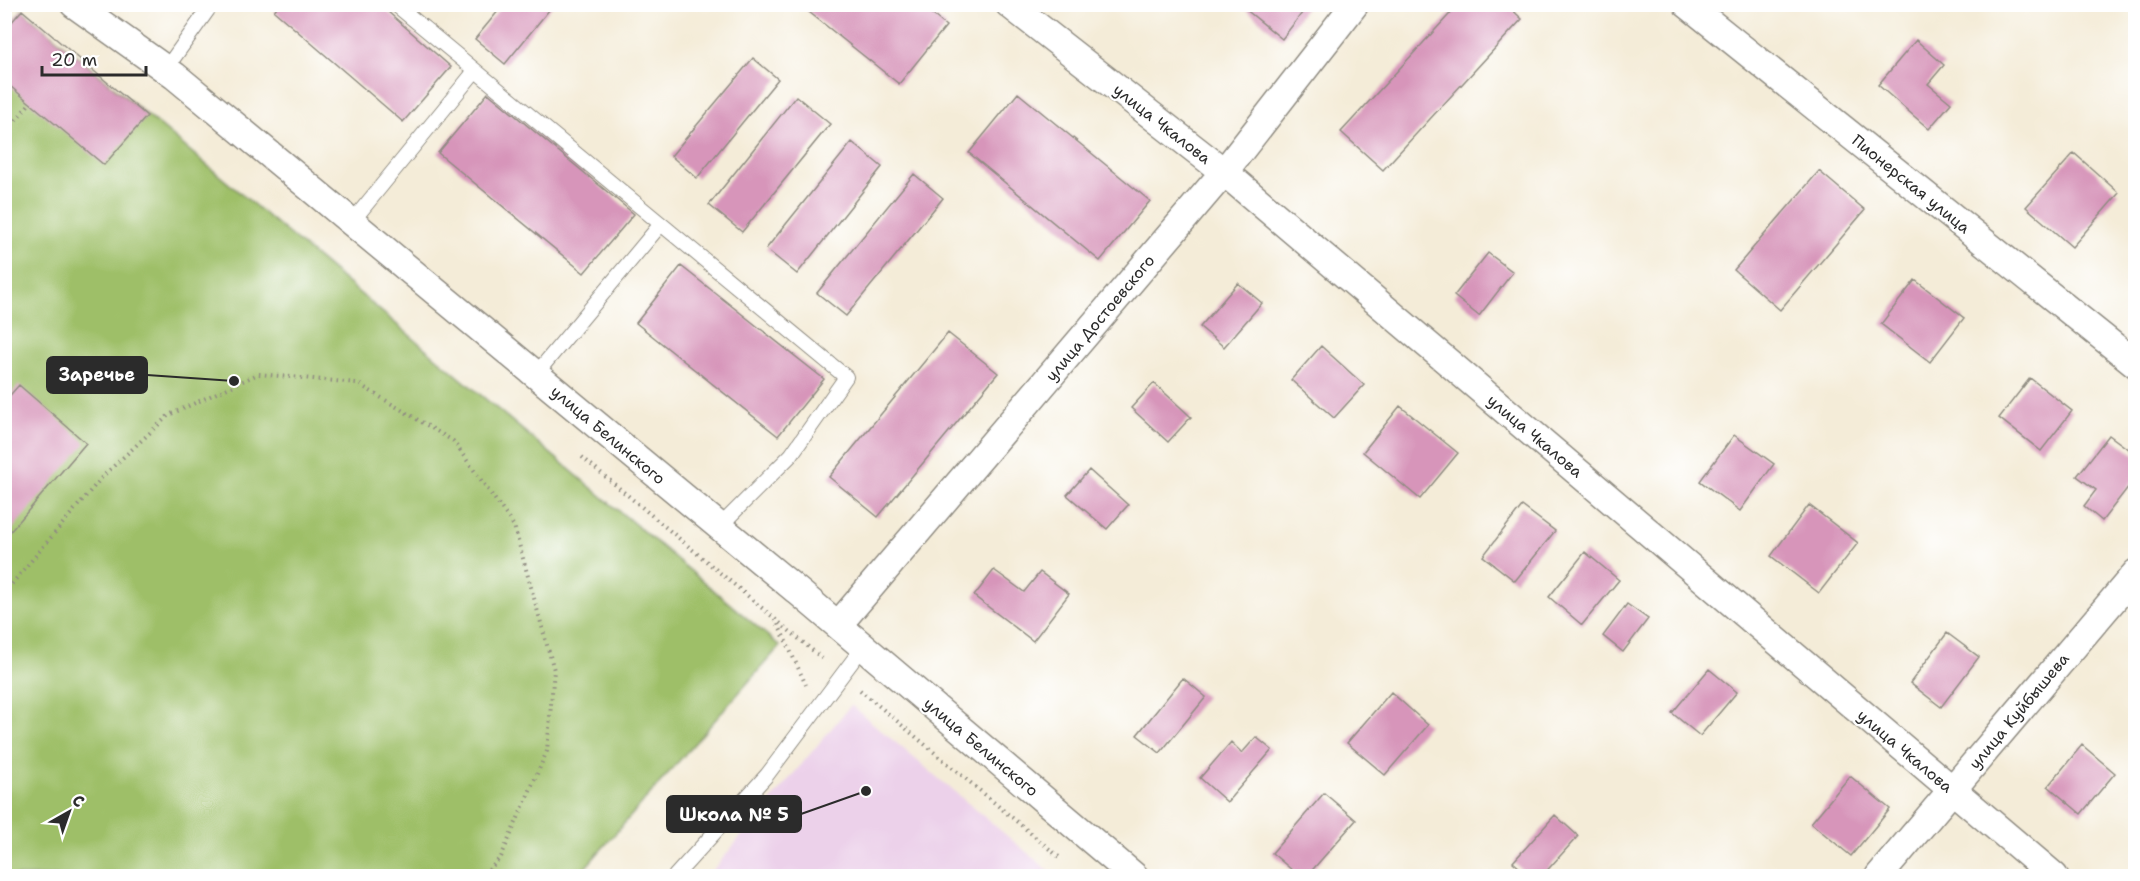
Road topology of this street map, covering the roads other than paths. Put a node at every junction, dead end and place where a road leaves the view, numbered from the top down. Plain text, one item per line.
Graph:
1 (74, 4) edge
2 (212, 4) edge
3 (395, 4) edge
4 (1009, 4) edge
5 (1354, 4) edge
6 (1687, 4) edge
7 (165, 70) junction
8 (475, 71) junction
9 (1224, 172) junction
10 (351, 222) junction
11 (661, 224) junction
12 (2136, 364) edge
13 (535, 375) junction
14 (719, 527) junction
15 (2136, 573) edge
16 (838, 626) junction
17 (863, 647) junction
18 (1953, 791) junction
19 (675, 876) edge
20 (1134, 876) edge
21 (1879, 876) edge
22 (2054, 876) edge

1 - 7 street, улица Белинского
2 - 7 lane
3 - 8 lane
4 - 9 street, улица Чкалова
5 - 9 street, улица Достоевского
6 - 12 street, Пионерская улица
7 - 10 street, улица Белинского
8 - 10 lane
8 - 11 lane
9 - 16 street, улица Достоевского
9 - 18 street, улица Чкалова
10 - 13 street, улица Белинского
11 - 13 lane
11 - 14 lane
13 - 14 street, улица Белинского
14 - 16 street, улица Белинского
15 - 18 street, улица Куйбышева
16 - 17 street, улица Белинского
17 - 19 lane
17 - 20 street, улица Белинского
18 - 21 street, улица Куйбышева
18 - 22 street, улица Чкалова

